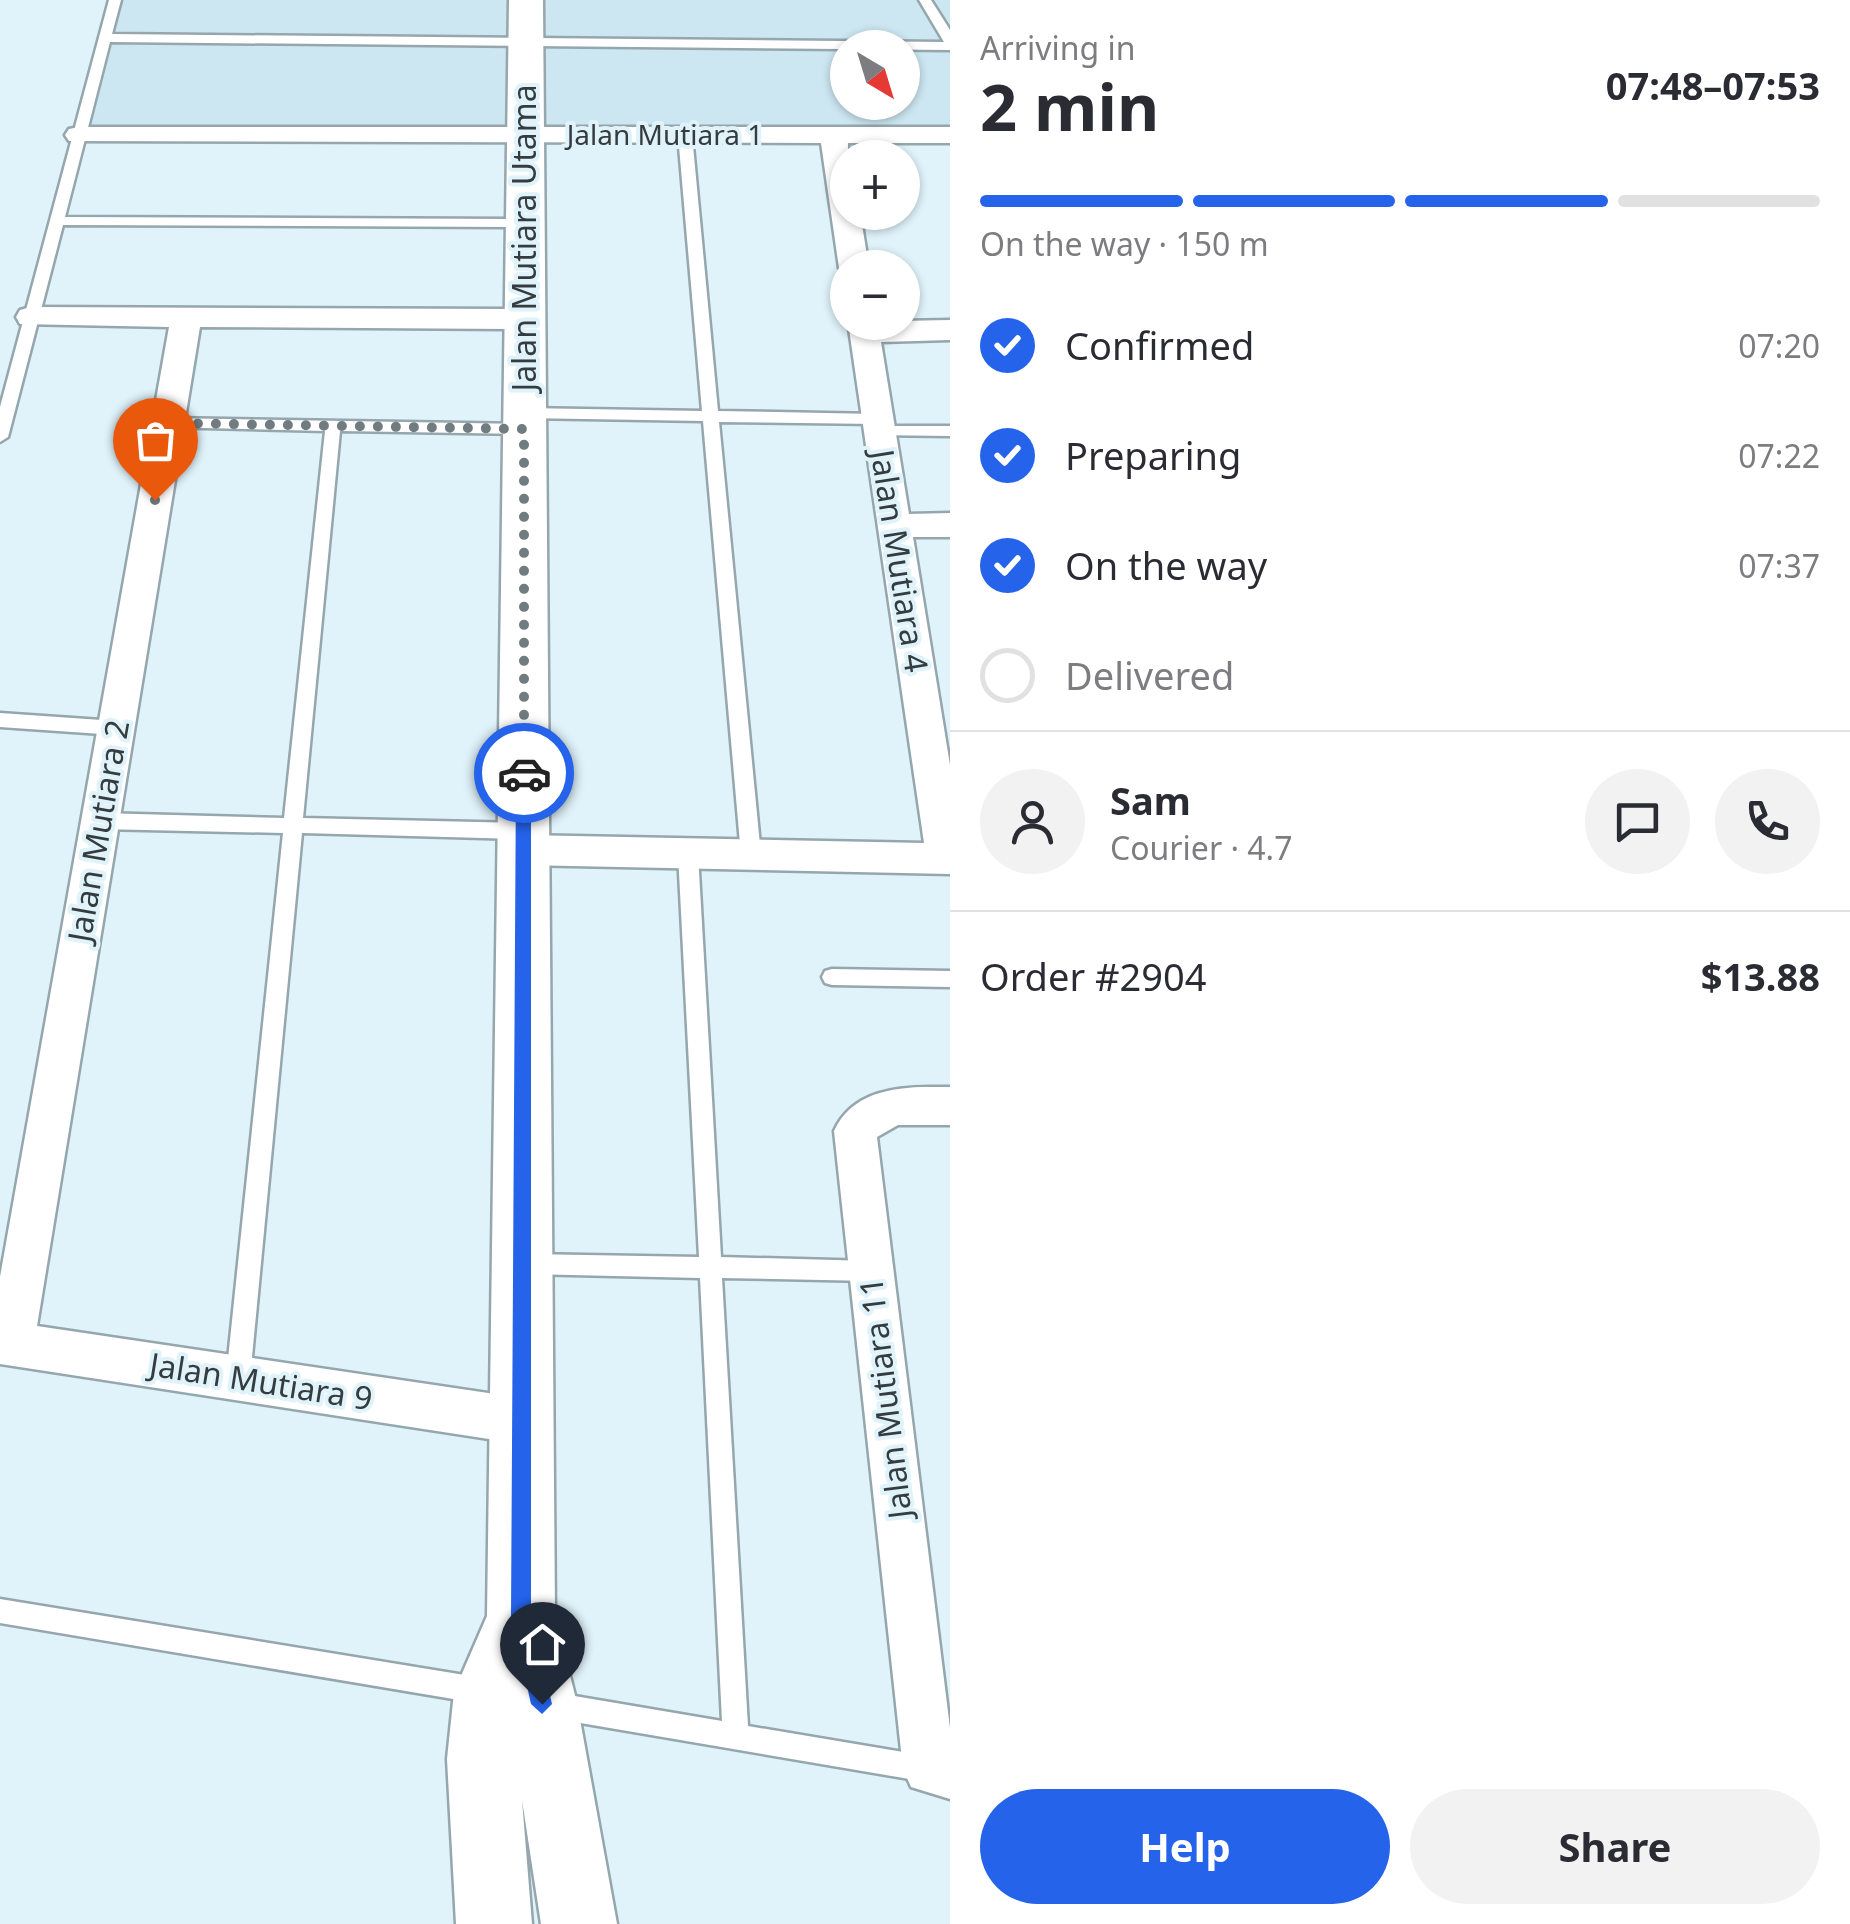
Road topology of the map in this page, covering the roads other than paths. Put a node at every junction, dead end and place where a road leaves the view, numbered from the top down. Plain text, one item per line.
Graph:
1 (115, 0) edge
2 (925, 0) edge
3 (526, 21) edge
4 (105, 38) junction
5 (950, 44) edge
6 (526, 135) junction
7 (684, 135) junction
8 (834, 135) junction
9 (950, 135) edge
10 (79, 136) junction
11 (57, 221) junction
12 (526, 223) junction
13 (851, 250) edge
14 (32, 318) junction
15 (186, 318) junction
16 (525, 319) junction
17 (920, 329) edge
18 (950, 330) edge
19 (865, 340) edge
20 (710, 416) junction
21 (525, 421) junction
22 (168, 423) junction
23 (878, 425) junction
24 (333, 426) junction
25 (950, 431) edge
26 (0, 436) edge
27 (950, 525) edge
28 (894, 526) junction
29 (0, 720) edge
30 (116, 728) junction
31 (100, 821) junction
32 (293, 825) junction
33 (523, 840) junction
34 (688, 854) junction
35 (751, 855) junction
36 (948, 859) edge
37 (832, 977) dead end
38 (950, 979) edge
39 (950, 1106) edge
40 (522, 1264) junction
41 (710, 1268) junction
42 (871, 1271) junction
43 (6, 1343) edge
44 (238, 1378) junction
45 (522, 1421) junction
46 (0, 1610) edge
47 (515, 1698) junction
48 (736, 1737) junction
49 (939, 1771) edge
50 (494, 1924) edge
51 (578, 1924) edge

1 - 4 lane
2 - 5 lane
3 - 4 lane
3 - 5 lane
3 - 6 street, Jalan Mutiara Utama
4 - 10 lane
6 - 7 street, Jalan Mutiara 1
6 - 10 street, Jalan Mutiara 1
6 - 12 street, Jalan Mutiara Utama
7 - 8 street, Jalan Mutiara 1
7 - 20 lane
8 - 9 street, Jalan Mutiara 1
8 - 13 street
10 - 11 lane
11 - 12 lane
11 - 14 lane
12 - 16 street, Jalan Mutiara Utama
14 - 15 street
14 - 26 lane
15 - 16 street
15 - 22 street, Jalan Mutiara 2
16 - 21 street, Jalan Mutiara Utama
17 - 18 street
19 - 23 street, Jalan Mutiara 4
20 - 21 lane
20 - 23 lane
20 - 35 lane
21 - 24 lane
21 - 33 street, Jalan Mutiara Utama
22 - 24 lane
22 - 30 street, Jalan Mutiara 2
23 - 25 lane
23 - 28 street, Jalan Mutiara 4
24 - 32 lane
27 - 28 street
28 - 36 street, Jalan Mutiara 4
29 - 30 lane
30 - 31 street, Jalan Mutiara 2
31 - 32 lane
31 - 43 street, Jalan Mutiara 2
32 - 33 lane
32 - 44 lane
33 - 34 street
33 - 40 street, Jalan Mutiara Utama
34 - 35 street
34 - 41 lane
35 - 36 street
37 - 38 lane
39 - 42 street, Jalan Mutiara 11
40 - 41 lane
40 - 45 street, Jalan Mutiara Utama
41 - 42 lane
41 - 48 lane
42 - 49 street, Jalan Mutiara 11
43 - 44 street, Jalan Mutiara 9
44 - 45 street, Jalan Mutiara 9
45 - 47 street, Jalan Mutiara Utama
46 - 47 lane
47 - 48 lane
47 - 50 street, Jalan Mutiara Utama
47 - 51 street, Jalan Mutiara Utama
48 - 49 lane

